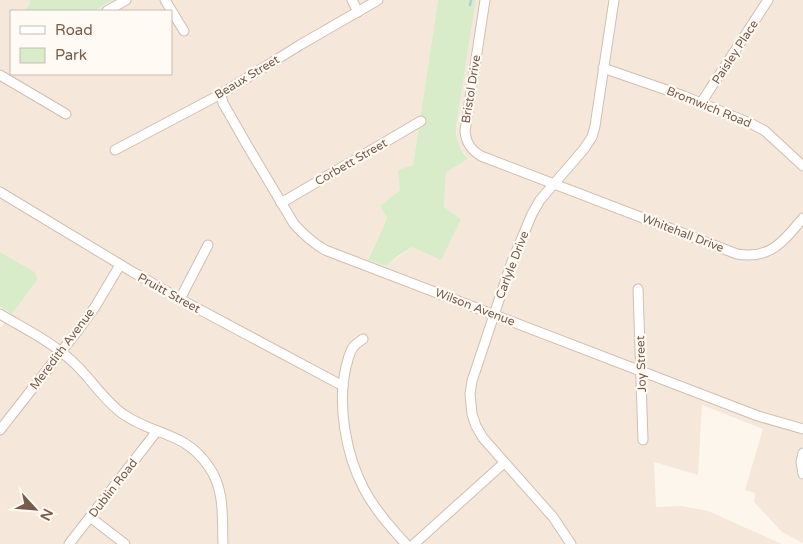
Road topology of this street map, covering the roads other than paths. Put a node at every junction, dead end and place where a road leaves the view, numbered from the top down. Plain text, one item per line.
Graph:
1 (126, 0) edge
2 (352, 0) edge
3 (378, 0) edge
4 (485, 0) edge
5 (614, 0) edge
6 (768, 0) edge
7 (109, 10) edge
8 (358, 12) junction
9 (172, 13) edge
10 (184, 32) dead end
11 (604, 68) junction
12 (0, 75) edge
13 (221, 94) junction
14 (701, 103) junction
15 (66, 114) dead end
16 (421, 122) dead end
17 (115, 150) dead end
18 (803, 166) edge
19 (553, 184) junction
20 (0, 192) edge
21 (281, 203) junction
22 (803, 218) edge
23 (208, 245) dead end
24 (120, 264) junction
25 (638, 288) dead end
26 (180, 299) junction
27 (0, 314) edge
28 (494, 314) junction
29 (364, 339) dead end
30 (61, 352) junction
31 (641, 371) junction
32 (343, 386) junction
33 (803, 429) edge
34 (0, 430) edge
35 (157, 431) junction
36 (642, 440) dead end
37 (803, 453) edge
38 (504, 463) junction
39 (803, 474) edge
40 (90, 518) junction
41 (69, 544) edge
42 (124, 544) edge
43 (223, 544) edge
44 (406, 544) edge
45 (414, 544) edge
46 (571, 544) edge

1 - 7 street
2 - 8 street
3 - 8 street, Beaux Street
4 - 19 street, Bristol Drive
5 - 11 street, Carlyle Drive
6 - 14 street, Paisley Place
8 - 13 street, Beaux Street
9 - 10 street
11 - 14 street, Bromwich Road
11 - 19 street, Carlyle Drive
12 - 15 street
13 - 17 street, Beaux Street
13 - 21 street, Wilson Avenue
14 - 18 street, Bromwich Road
16 - 21 street, Corbett Street
19 - 22 street, Whitehall Drive
19 - 28 street, Carlyle Drive
20 - 24 street, Pruitt Street
21 - 28 street, Wilson Avenue
23 - 26 street
24 - 26 street, Pruitt Street
24 - 30 street, Meredith Avenue
25 - 31 street, Joy Street
26 - 32 street, Pruitt Street
27 - 30 street
28 - 31 street, Wilson Avenue
28 - 38 street, Carlyle Drive
29 - 32 street
30 - 34 street, Meredith Avenue
30 - 35 street
31 - 33 street, Wilson Avenue
31 - 36 street, Joy Street
32 - 44 street
35 - 40 street, Dublin Road
35 - 43 street
37 - 39 street
38 - 45 street
38 - 46 street, Carlyle Drive
40 - 41 street, Dublin Road
40 - 42 street

